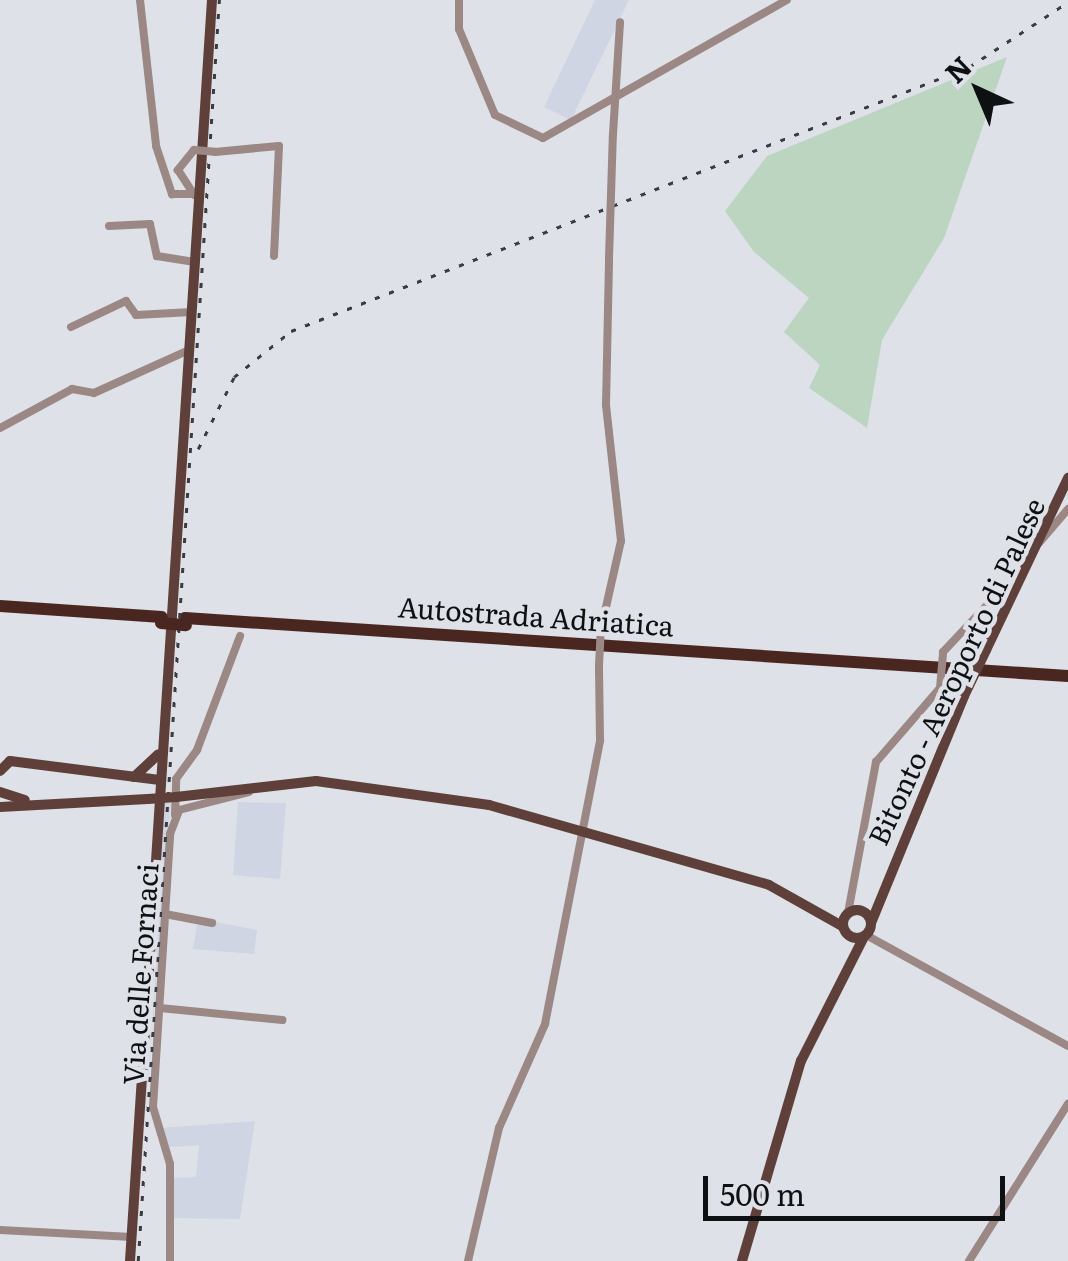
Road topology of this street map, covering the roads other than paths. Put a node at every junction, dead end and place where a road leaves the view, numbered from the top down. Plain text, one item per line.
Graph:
1 (140, 0) edge
2 (212, 0) edge
3 (459, 0) edge
4 (786, 0) edge
5 (620, 22) dead end
6 (615, 104) junction
7 (189, 189) junction
8 (109, 226) dead end
9 (274, 256) dead end
10 (195, 262) junction
11 (192, 312) junction
12 (71, 327) dead end
13 (189, 350) junction
14 (0, 428) edge
15 (1068, 478) edge
16 (1068, 509) edge
17 (1039, 544) junction
18 (1004, 587) dead end
19 (0, 610) edge
20 (240, 636) dead end
21 (1068, 680) edge
22 (162, 744) junction
23 (0, 770) edge
24 (141, 778) junction
25 (160, 780) junction
26 (295, 780) junction
27 (0, 792) edge
28 (50, 804) junction
29 (0, 807) edge
30 (158, 810) junction
31 (175, 815) junction
32 (583, 827) junction
33 (882, 882) junction
34 (165, 914) junction
35 (850, 919) junction
36 (212, 923) dead end
37 (870, 932) junction
38 (849, 955) junction
39 (160, 1008) junction
40 (282, 1020) dead end
41 (1068, 1046) edge
42 (1068, 1104) edge
43 (0, 1230) edge
44 (132, 1237) junction
45 (130, 1261) edge
46 (170, 1261) edge
47 (468, 1261) edge
48 (742, 1261) edge
49 (969, 1261) edge

1 - 7 street
2 - 7 main road
3 - 6 street
4 - 6 street
5 - 6 street
6 - 32 street, bridge
7 - 9 street, bridge
7 - 10 main road
8 - 10 street
10 - 11 main road
11 - 12 street
11 - 13 main road
13 - 14 street
13 - 22 main road
15 - 17 main road, Bitonto - Aeroporto di Palese
16 - 17 street
17 - 33 main road, Bitonto - Aeroporto di Palese, bridge
18 - 35 street, bridge
19 - 21 highway, Autostrada Adriatica, bridge
20 - 31 street, Via delle Fornaci
22 - 24 main road
22 - 25 main road
23 - 24 main road
24 - 25 main road
24 - 30 main road
25 - 30 main road
26 - 28 main road, bridge
26 - 31 street
26 - 32 main road
27 - 28 main road
28 - 29 main road
30 - 44 main road
31 - 34 street, Via delle Fornaci
32 - 35 main road
32 - 47 street
33 - 35 main road
33 - 37 main road
34 - 36 street
34 - 39 street, Via delle Fornaci
35 - 37 main road
35 - 37 main road
35 - 38 main road
37 - 38 main road
37 - 41 street
38 - 48 main road
39 - 40 street
39 - 46 street, Via delle Fornaci
42 - 49 street
43 - 44 street
44 - 45 main road

